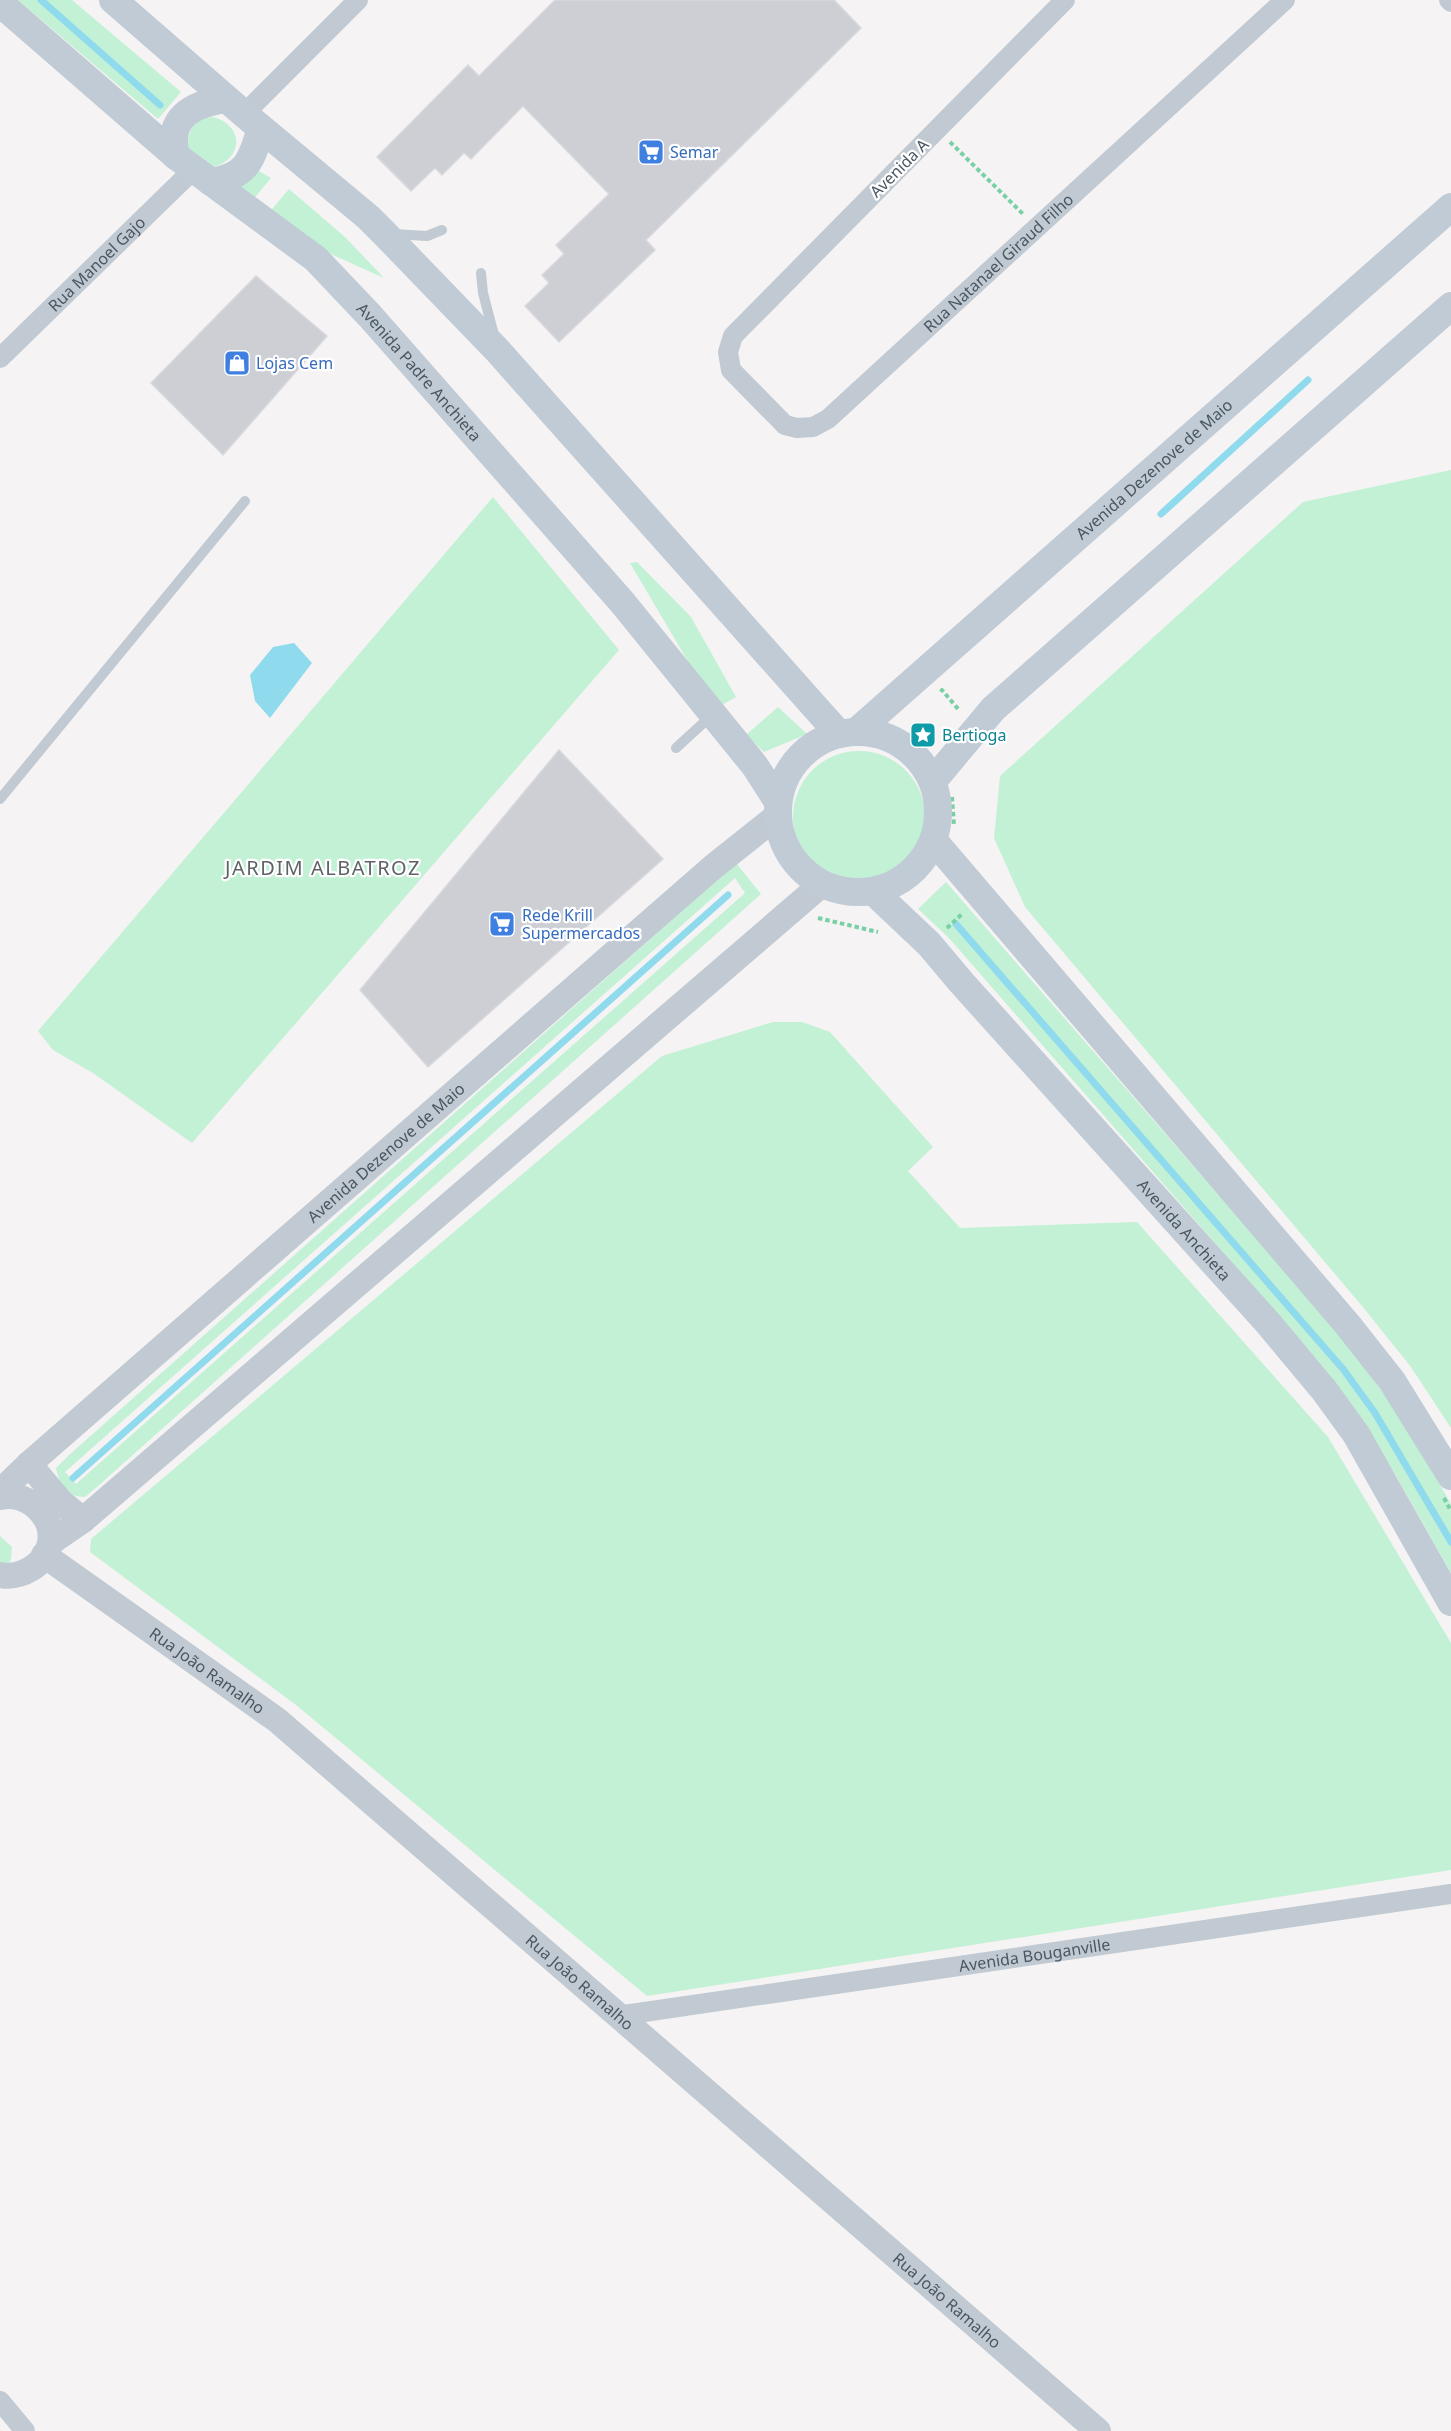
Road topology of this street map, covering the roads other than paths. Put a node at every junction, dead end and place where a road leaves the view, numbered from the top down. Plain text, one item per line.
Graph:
1 (113, 0) edge
2 (358, 0) edge
3 (1065, 0) edge
4 (1285, 0) edge
5 (0, 3) edge
6 (243, 114) junction
7 (193, 170) junction
8 (1451, 207) edge
9 (442, 230) dead end
10 (384, 233) junction
11 (481, 273) dead end
12 (1451, 306) edge
13 (733, 336) joint
14 (497, 350) junction
15 (0, 358) edge
16 (245, 501) dead end
17 (712, 715) junction
18 (848, 733) junction
19 (676, 748) dead end
20 (933, 781) junction
21 (0, 799) edge
22 (778, 809) junction
23 (934, 841) junction
24 (822, 885) junction
25 (874, 892) junction
26 (29, 1464) junction
27 (1451, 1476) edge
28 (0, 1492) edge
29 (0, 1497) edge
30 (83, 1520) junction
31 (47, 1548) junction
32 (12, 1574) edge
33 (0, 1594) edge
34 (1451, 1602) edge
35 (1451, 1894) edge
36 (618, 2016) junction
37 (0, 2401) edge
38 (25, 2431) edge
39 (1098, 2431) edge

1 - 6 main road
2 - 6 street
3 - 13 street, Avenida A
4 - 13 street, Rua Natanael Giraud Filho
5 - 7 main road, Avenida Padre Anchieta
6 - 7 main road
6 - 7 main road
6 - 10 main road
7 - 15 street, Rua Manoel Gajo
7 - 17 main road, Avenida Padre Anchieta
8 - 18 main road, Avenida Dezenove de Maio
9 - 10 lane
10 - 14 main road
11 - 14 lane
12 - 20 main road
14 - 18 main road
16 - 21 lane
17 - 19 lane
17 - 22 main road, Avenida Padre Anchieta
18 - 20 main road
18 - 22 main road
20 - 23 main road
22 - 24 main road
22 - 26 street, Avenida Dezenove de Maio
23 - 25 main road
23 - 27 main road
24 - 25 main road
24 - 30 street
25 - 34 main road, Avenida Anchieta
26 - 28 street, Avenida Dezenove de Maio
26 - 30 street
29 - 31 street
30 - 31 street
31 - 32 street
31 - 36 street, Rua João Ramalho
32 - 33 street
35 - 36 street, Avenida Bouganville
36 - 39 street, Rua João Ramalho
37 - 38 street

